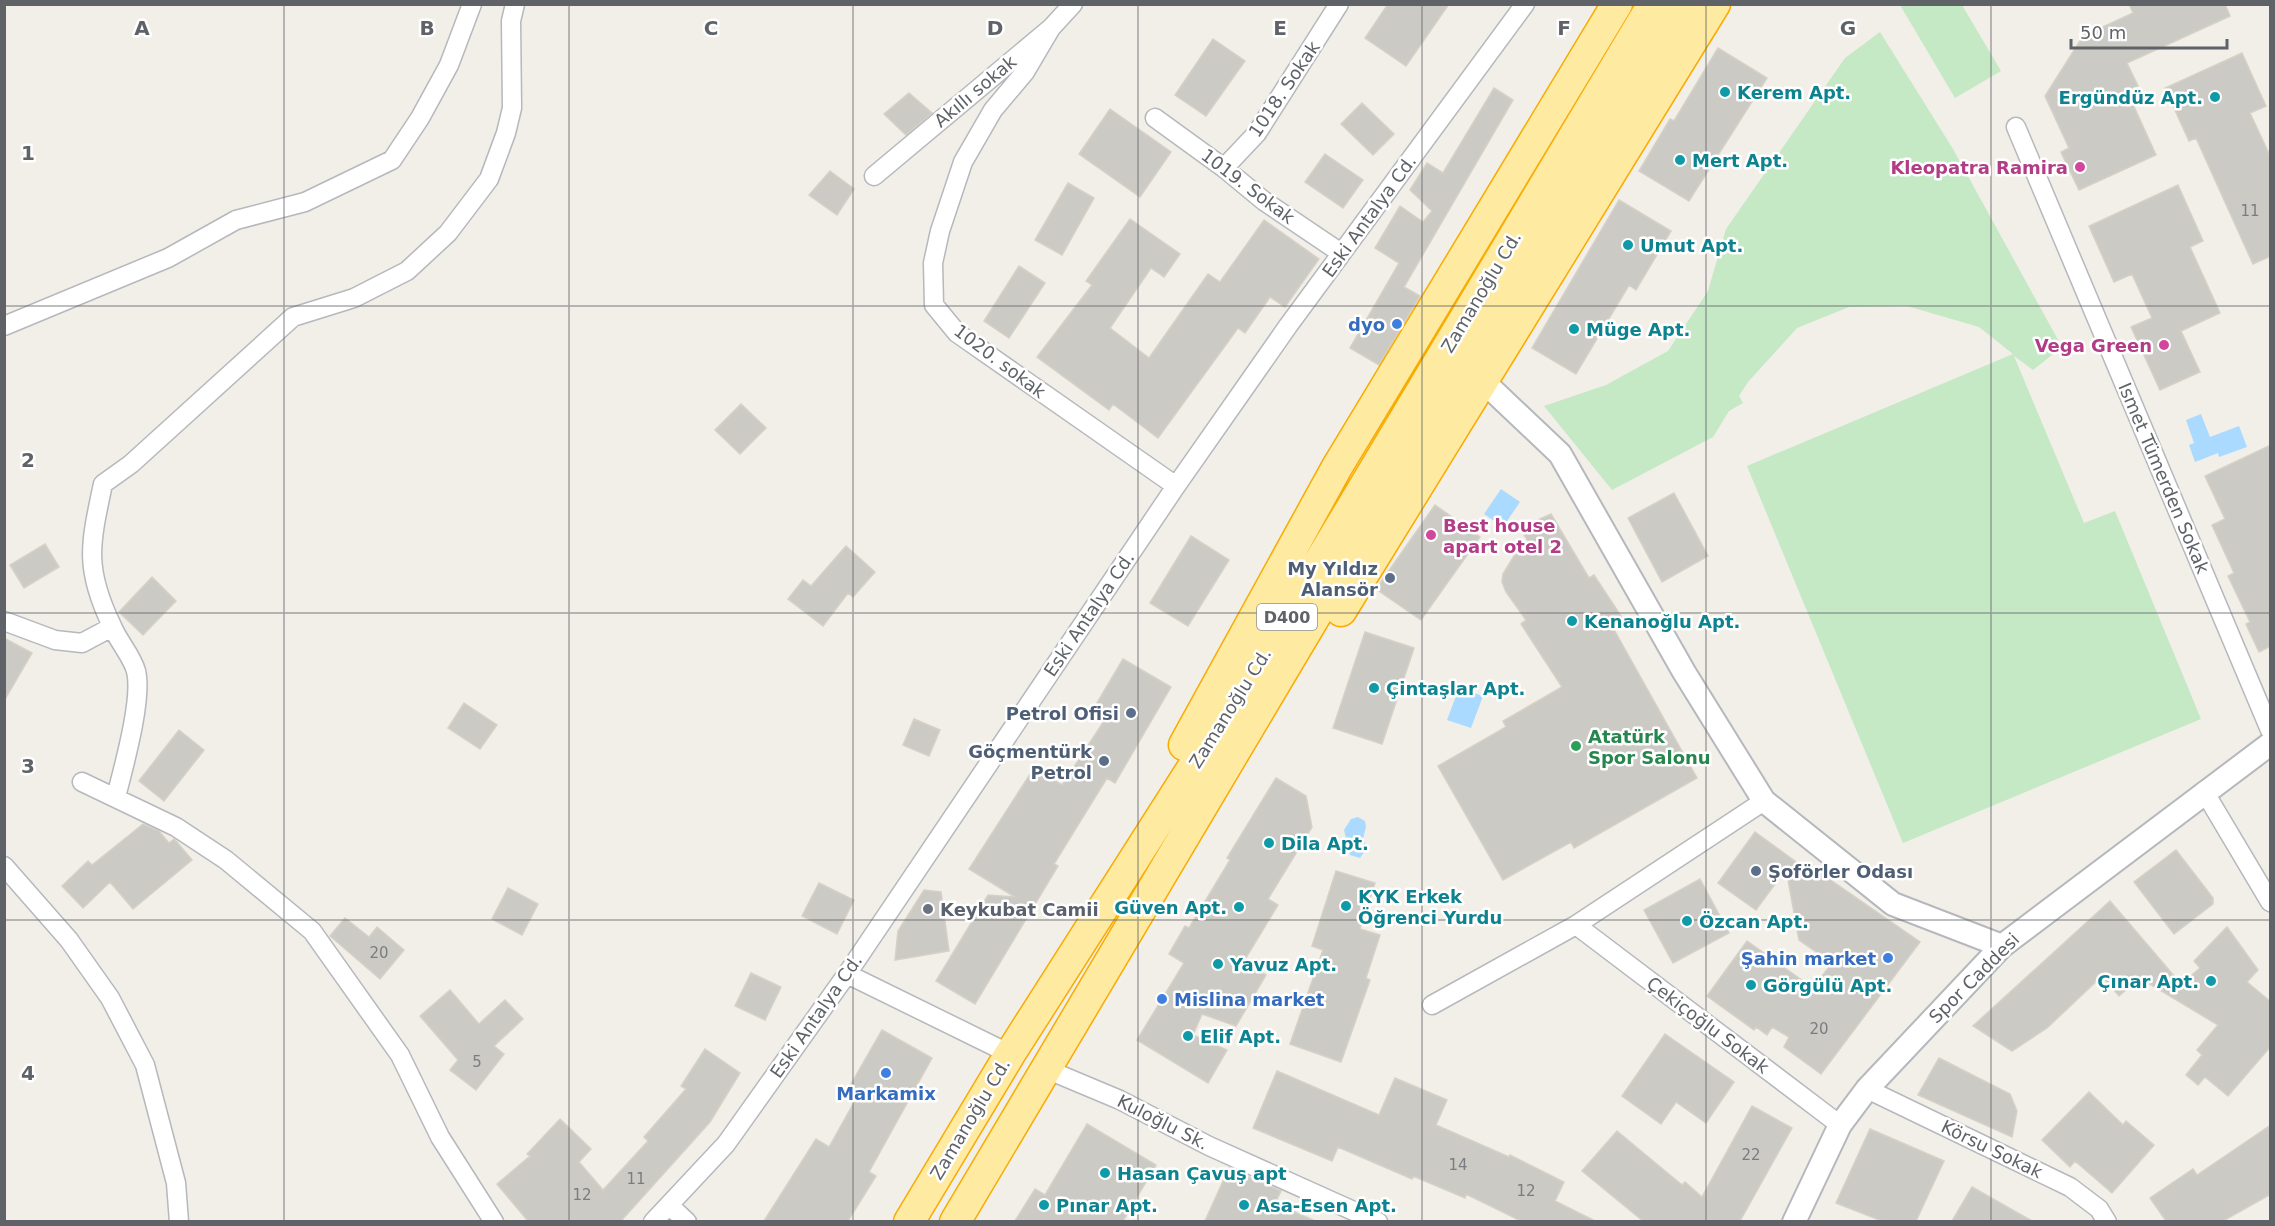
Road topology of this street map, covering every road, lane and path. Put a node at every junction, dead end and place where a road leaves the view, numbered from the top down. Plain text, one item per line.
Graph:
1 (472, 4) edge
2 (514, 4) edge
3 (1073, 4) edge
4 (1339, 4) edge
5 (1525, 4) edge
6 (1617, 4) edge
7 (1653, 4) edge
8 (1685, 4) edge
9 (1715, 4) edge
10 (1051, 28) junction
11 (1155, 118) dead end
12 (2016, 127) dead end
13 (1224, 168) junction
14 (874, 176) dead end
15 (1341, 254) junction
16 (4, 326) edge
17 (1484, 382) junction
18 (1176, 486) junction
19 (4, 621) edge
20 (112, 627) junction
21 (2271, 730) edge
22 (2271, 744) edge
23 (82, 782) dead end
24 (2204, 791) junction
25 (116, 798) junction
26 (1764, 801) junction
27 (1182, 839) junction
28 (1133, 860) junction
29 (4, 866) edge
30 (2271, 902) edge
31 (1576, 925) junction
32 (2002, 946) junction
33 (847, 974) junction
34 (1432, 1005) dead end
35 (1010, 1054) junction
36 (1046, 1069) junction
37 (1867, 1089) junction
38 (1840, 1125) junction
39 (670, 1206) junction
40 (179, 1221) edge
41 (494, 1221) edge
42 (653, 1221) edge
43 (687, 1221) edge
44 (909, 1221) edge
45 (956, 1221) edge
46 (1378, 1221) edge
47 (1794, 1221) edge
48 (2108, 1221) edge

1 - 16 street
2 - 20 street
3 - 10 street, Akıllı sokak
4 - 13 street, 1018. Sokak
5 - 15 street, Eski Antalya Cd.
6 - 28 highway
7 - 28 highway, Zamanoğlu Cd. / D400
8 - 27 highway, Zamanoğlu Cd. / D400
9 - 17 highway
10 - 14 street, Akıllı sokak
10 - 18 street, 1020. sokak
11 - 13 street, 1019. Sokak
12 - 21 street, Ismet Tümerden Sokak
13 - 15 street, 1019. Sokak
15 - 18 street, Eski Antalya Cd.
17 - 26 street
17 - 27 highway
18 - 33 street, Eski Antalya Cd.
19 - 20 street
20 - 25 street
22 - 24 street, Spor Caddesi
23 - 25 street
24 - 30 street
24 - 32 street, Spor Caddesi
25 - 41 street
26 - 31 street
26 - 32 street
27 - 36 highway, Zamanoğlu Cd. / D400
28 - 35 highway, Zamanoğlu Cd. / D400
29 - 40 street
31 - 34 street
31 - 38 street, Çekiçoğlu Sokak
32 - 37 street, Spor Caddesi
33 - 35 street
33 - 39 street, Eski Antalya Cd.
35 - 44 highway, Zamanoğlu Cd. / D400
36 - 45 highway, Zamanoğlu Cd. / D400
36 - 46 street, Kuloğlu Sk.
37 - 38 street, Spor Caddesi
37 - 48 street, Körsu Sokak
38 - 47 street, Spor Caddesi
39 - 42 street, Eski Antalya Cd.
39 - 43 street

